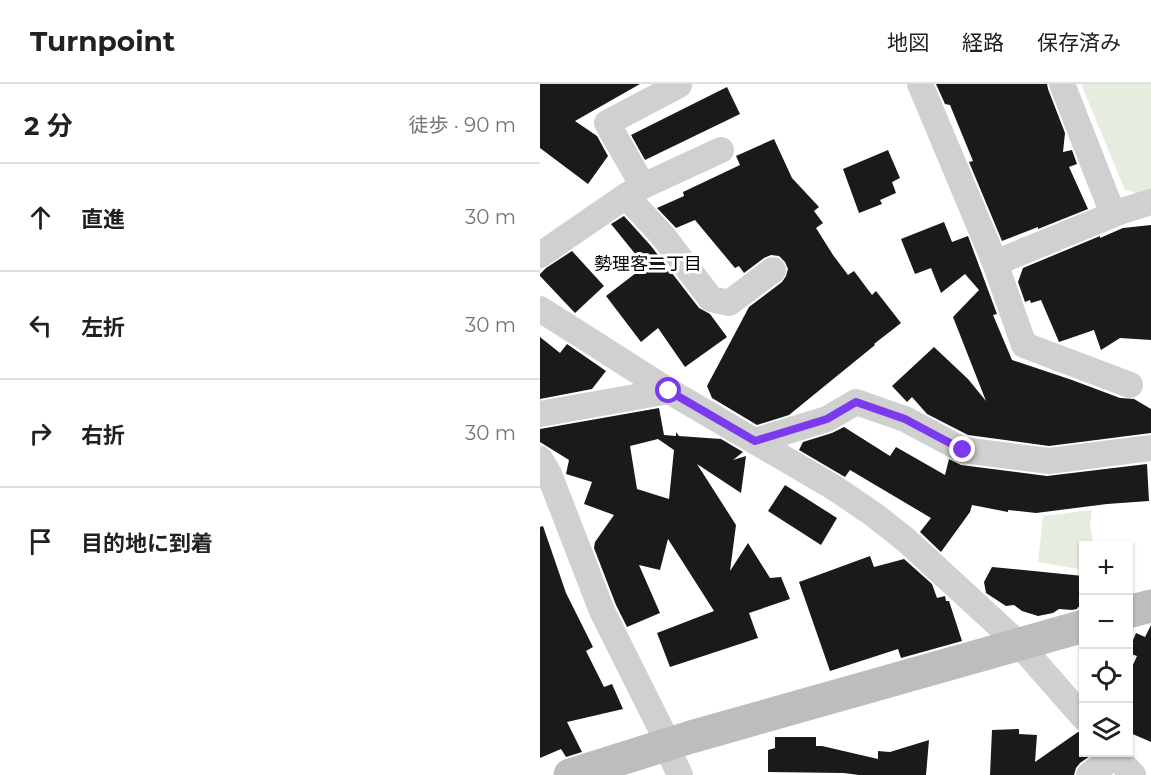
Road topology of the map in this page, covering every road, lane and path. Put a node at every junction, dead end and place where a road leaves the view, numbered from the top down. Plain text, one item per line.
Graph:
1 (920, 84) edge
2 (1062, 84) edge
3 (679, 86) dead end
4 (721, 150) dead end
5 (634, 191) junction
6 (1151, 202) edge
7 (1113, 214) junction
8 (540, 255) edge
9 (996, 263) junction
10 (773, 270) dead end
11 (540, 309) edge
12 (1130, 386) dead end
13 (669, 391) junction
14 (540, 414) edge
15 (755, 441) junction
16 (1151, 448) edge
17 (540, 459) edge
18 (1151, 606) edge
19 (1133, 611) edge
20 (1079, 627) edge
21 (1019, 644) junction
22 (1079, 713) edge
23 (666, 745) junction
24 (1110, 757) edge
25 (1117, 757) edge
26 (570, 775) edge
27 (680, 775) edge
28 (1089, 775) edge
29 (1133, 775) edge

1 - 9 street
2 - 7 street
3 - 5 street
4 - 5 street
5 - 8 street
5 - 10 street
6 - 7 street
7 - 9 street
9 - 12 street
11 - 13 street
13 - 14 street
13 - 15 street
15 - 16 street
15 - 21 street
17 - 23 street
18 - 19 street
20 - 21 street
21 - 22 street
21 - 23 street
23 - 26 street
23 - 27 street
24 - 28 street
25 - 29 street

